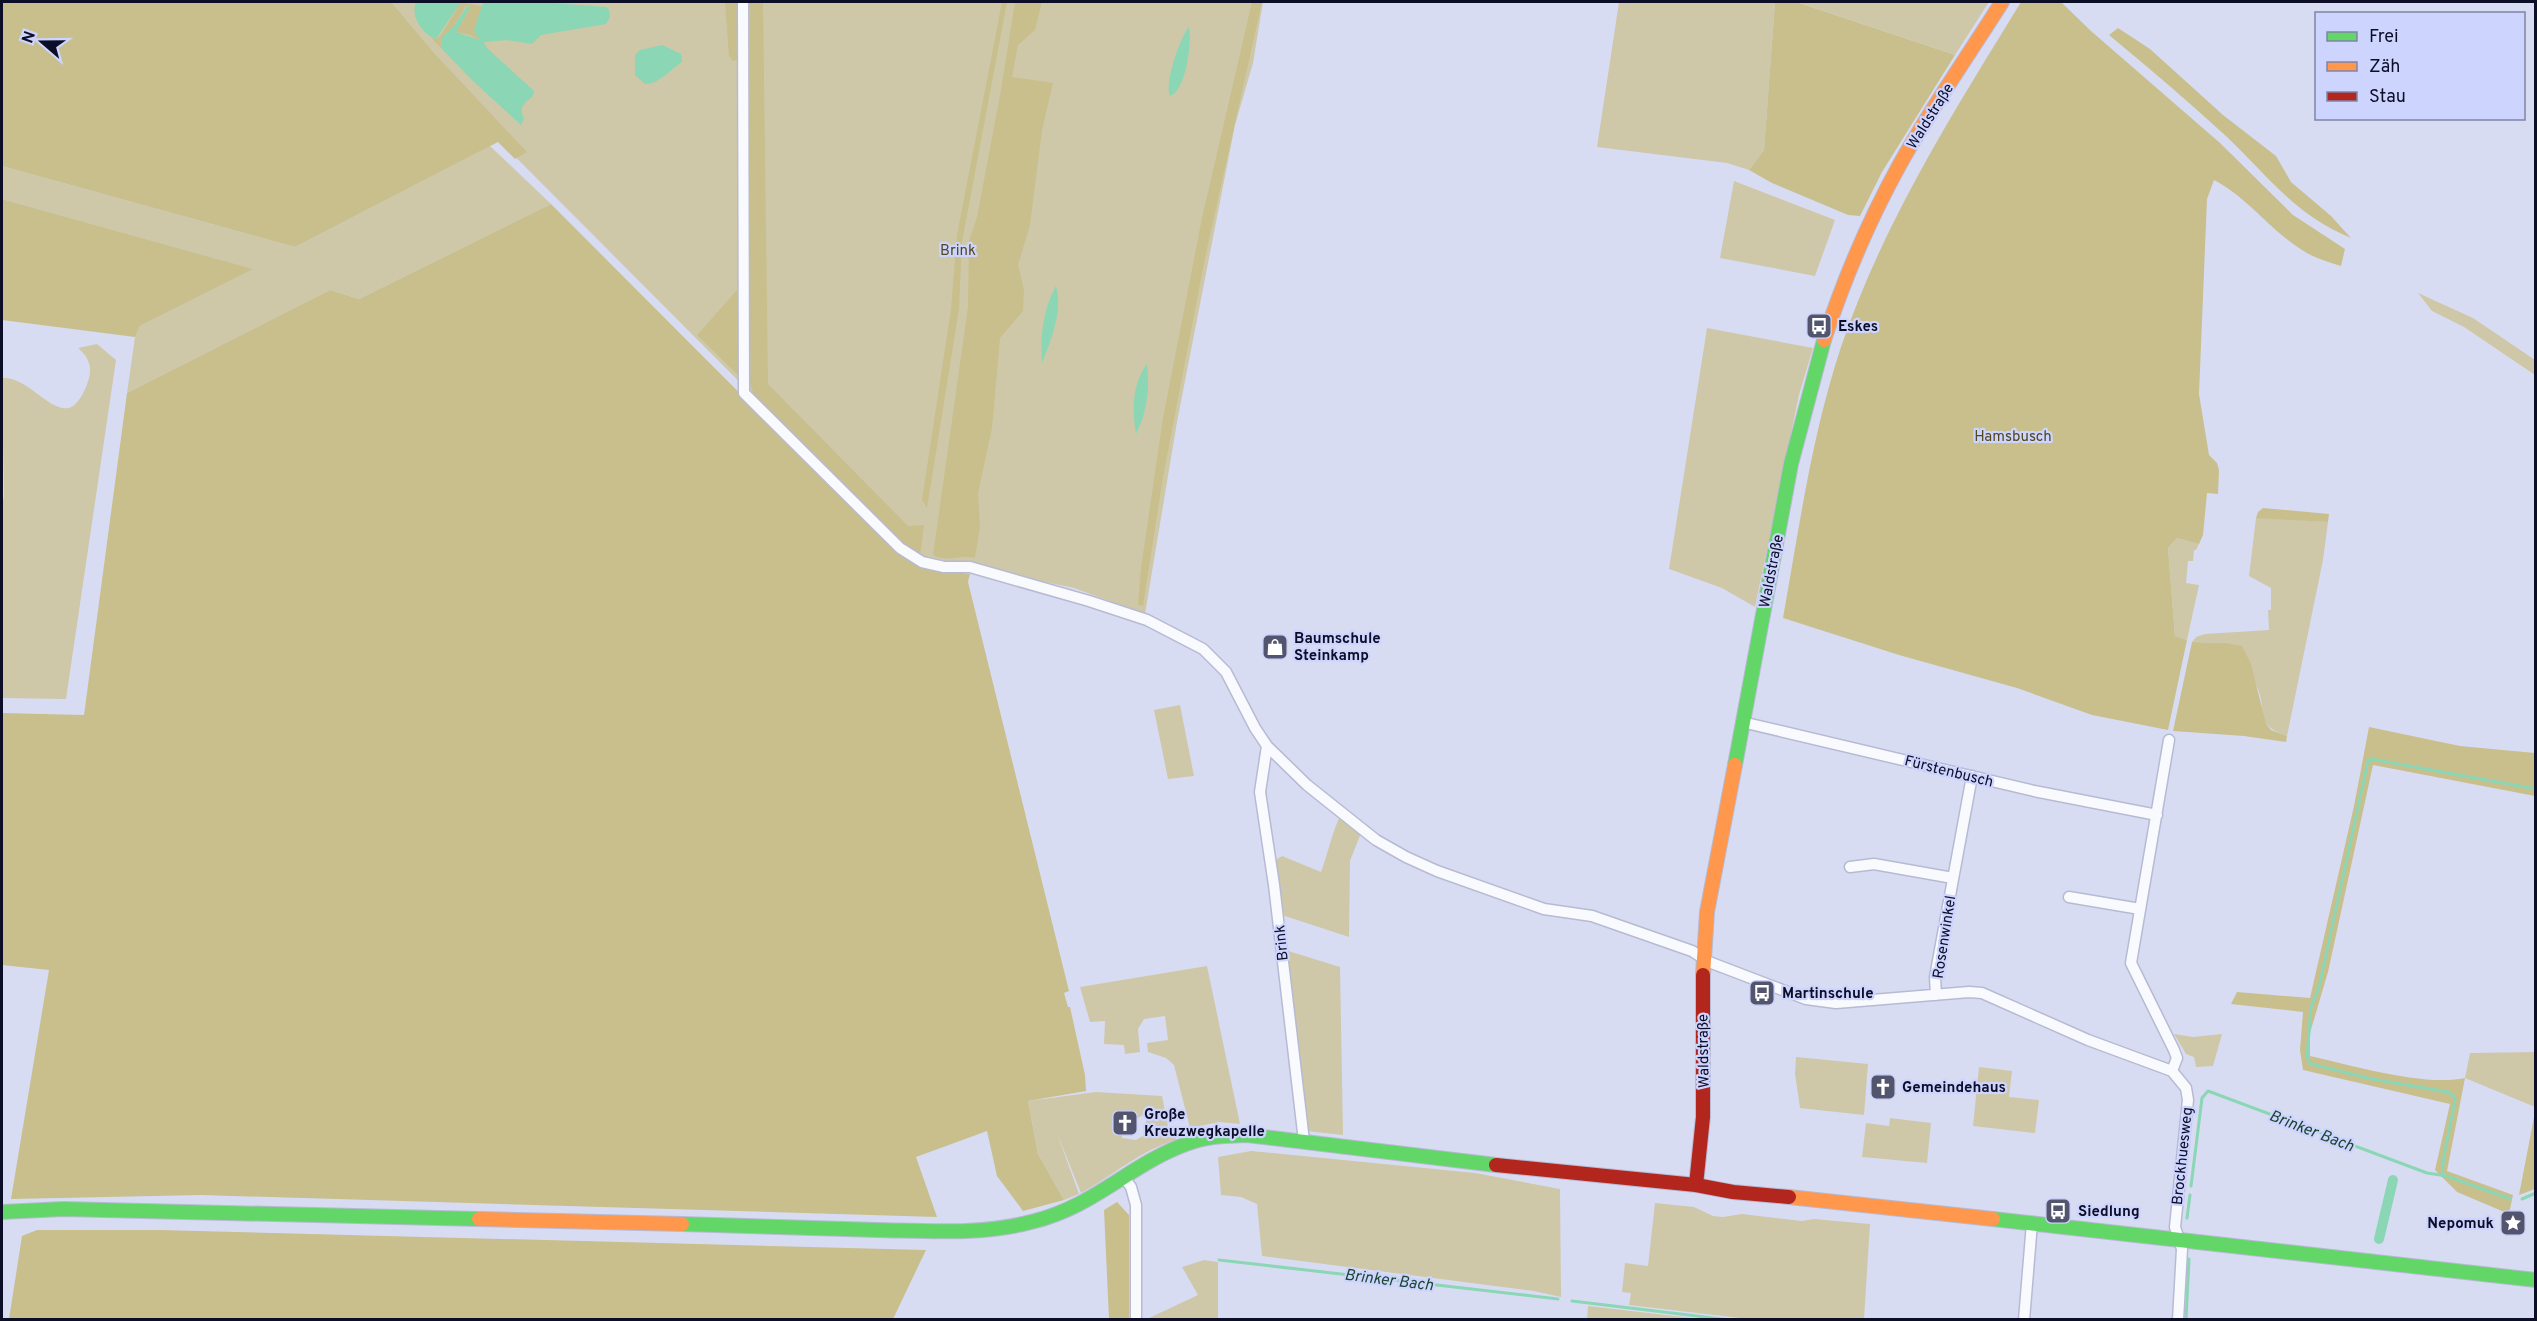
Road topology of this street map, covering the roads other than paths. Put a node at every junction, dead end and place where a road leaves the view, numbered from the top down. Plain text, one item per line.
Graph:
1 (742, 2) edge
2 (2002, 2) edge
3 (1742, 722) junction
4 (2169, 740) dead end
5 (1267, 746) junction
6 (1972, 776) junction
7 (2157, 814) junction
8 (1850, 867) dead end
9 (1953, 878) junction
10 (2069, 897) dead end
11 (2140, 909) junction
12 (1702, 957) junction
13 (1936, 995) junction
14 (2172, 1071) junction
15 (1304, 1141) junction
16 (1125, 1179) junction
17 (1696, 1185) junction
18 (2, 1212) edge
19 (2032, 1223) junction
20 (2179, 1240) junction
21 (2535, 1281) edge
22 (1136, 1320) edge
23 (2024, 1320) edge
24 (2178, 1320) edge

1 - 5 street
2 - 3 main road, Waldstraße
3 - 6 street, Fürstenbusch
3 - 12 main road, Waldstraße
4 - 7 street, Brockhuesweg
5 - 12 street
5 - 15 street, Brink
6 - 7 street, Fürstenbusch
6 - 9 street, Rosenwinkel
7 - 11 street, Brockhuesweg
8 - 9 street, Rosenwinkel
9 - 13 street, Rosenwinkel
10 - 11 street
11 - 14 street, Brockhuesweg
12 - 13 street
12 - 17 main road, Waldstraße
13 - 14 street
14 - 20 street, Brockhuesweg
15 - 16 main road
15 - 17 main road
16 - 18 main road
16 - 22 street
17 - 19 main road
19 - 20 main road
19 - 23 street
20 - 21 main road
20 - 24 street, Brockhuesweg

